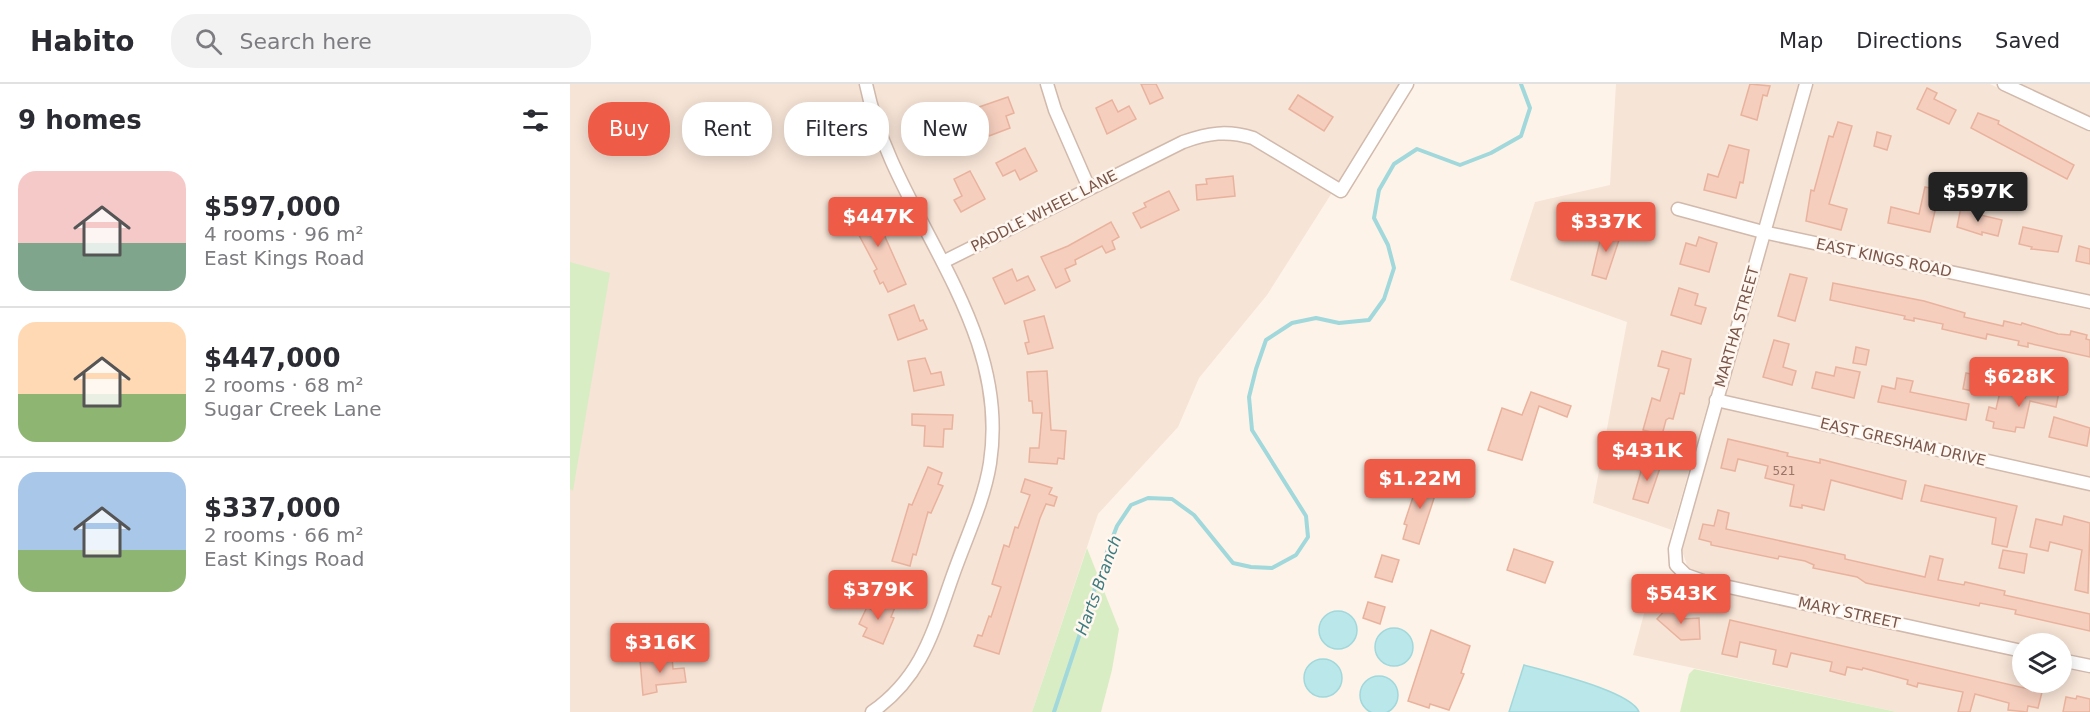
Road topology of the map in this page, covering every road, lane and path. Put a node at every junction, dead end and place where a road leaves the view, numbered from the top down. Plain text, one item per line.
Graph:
1 (866, 84) edge
2 (1047, 84) edge
3 (1407, 84) edge
4 (1806, 84) edge
5 (2004, 84) edge
6 (2090, 124) edge
7 (1089, 188) junction
8 (1678, 209) dead end
9 (1763, 231) junction
10 (943, 262) junction
11 (2090, 303) edge
12 (1716, 400) junction
13 (2090, 484) edge
14 (1679, 570) joint
15 (2012, 649) edge
16 (2072, 662) edge
17 (2090, 666) edge
18 (872, 712) edge

1 - 10 street
2 - 7 street
3 - 7 street, PADDLE WHEEL LANE
4 - 9 street, MARTHA STREET
5 - 6 street
7 - 10 street, PADDLE WHEEL LANE
8 - 9 street, EAST KINGS ROAD
9 - 11 street, EAST KINGS ROAD
9 - 12 street, MARTHA STREET
10 - 18 street
12 - 13 street, EAST GRESHAM DRIVE
12 - 14 street, MARTHA STREET
14 - 15 street, MARY STREET
16 - 17 street

